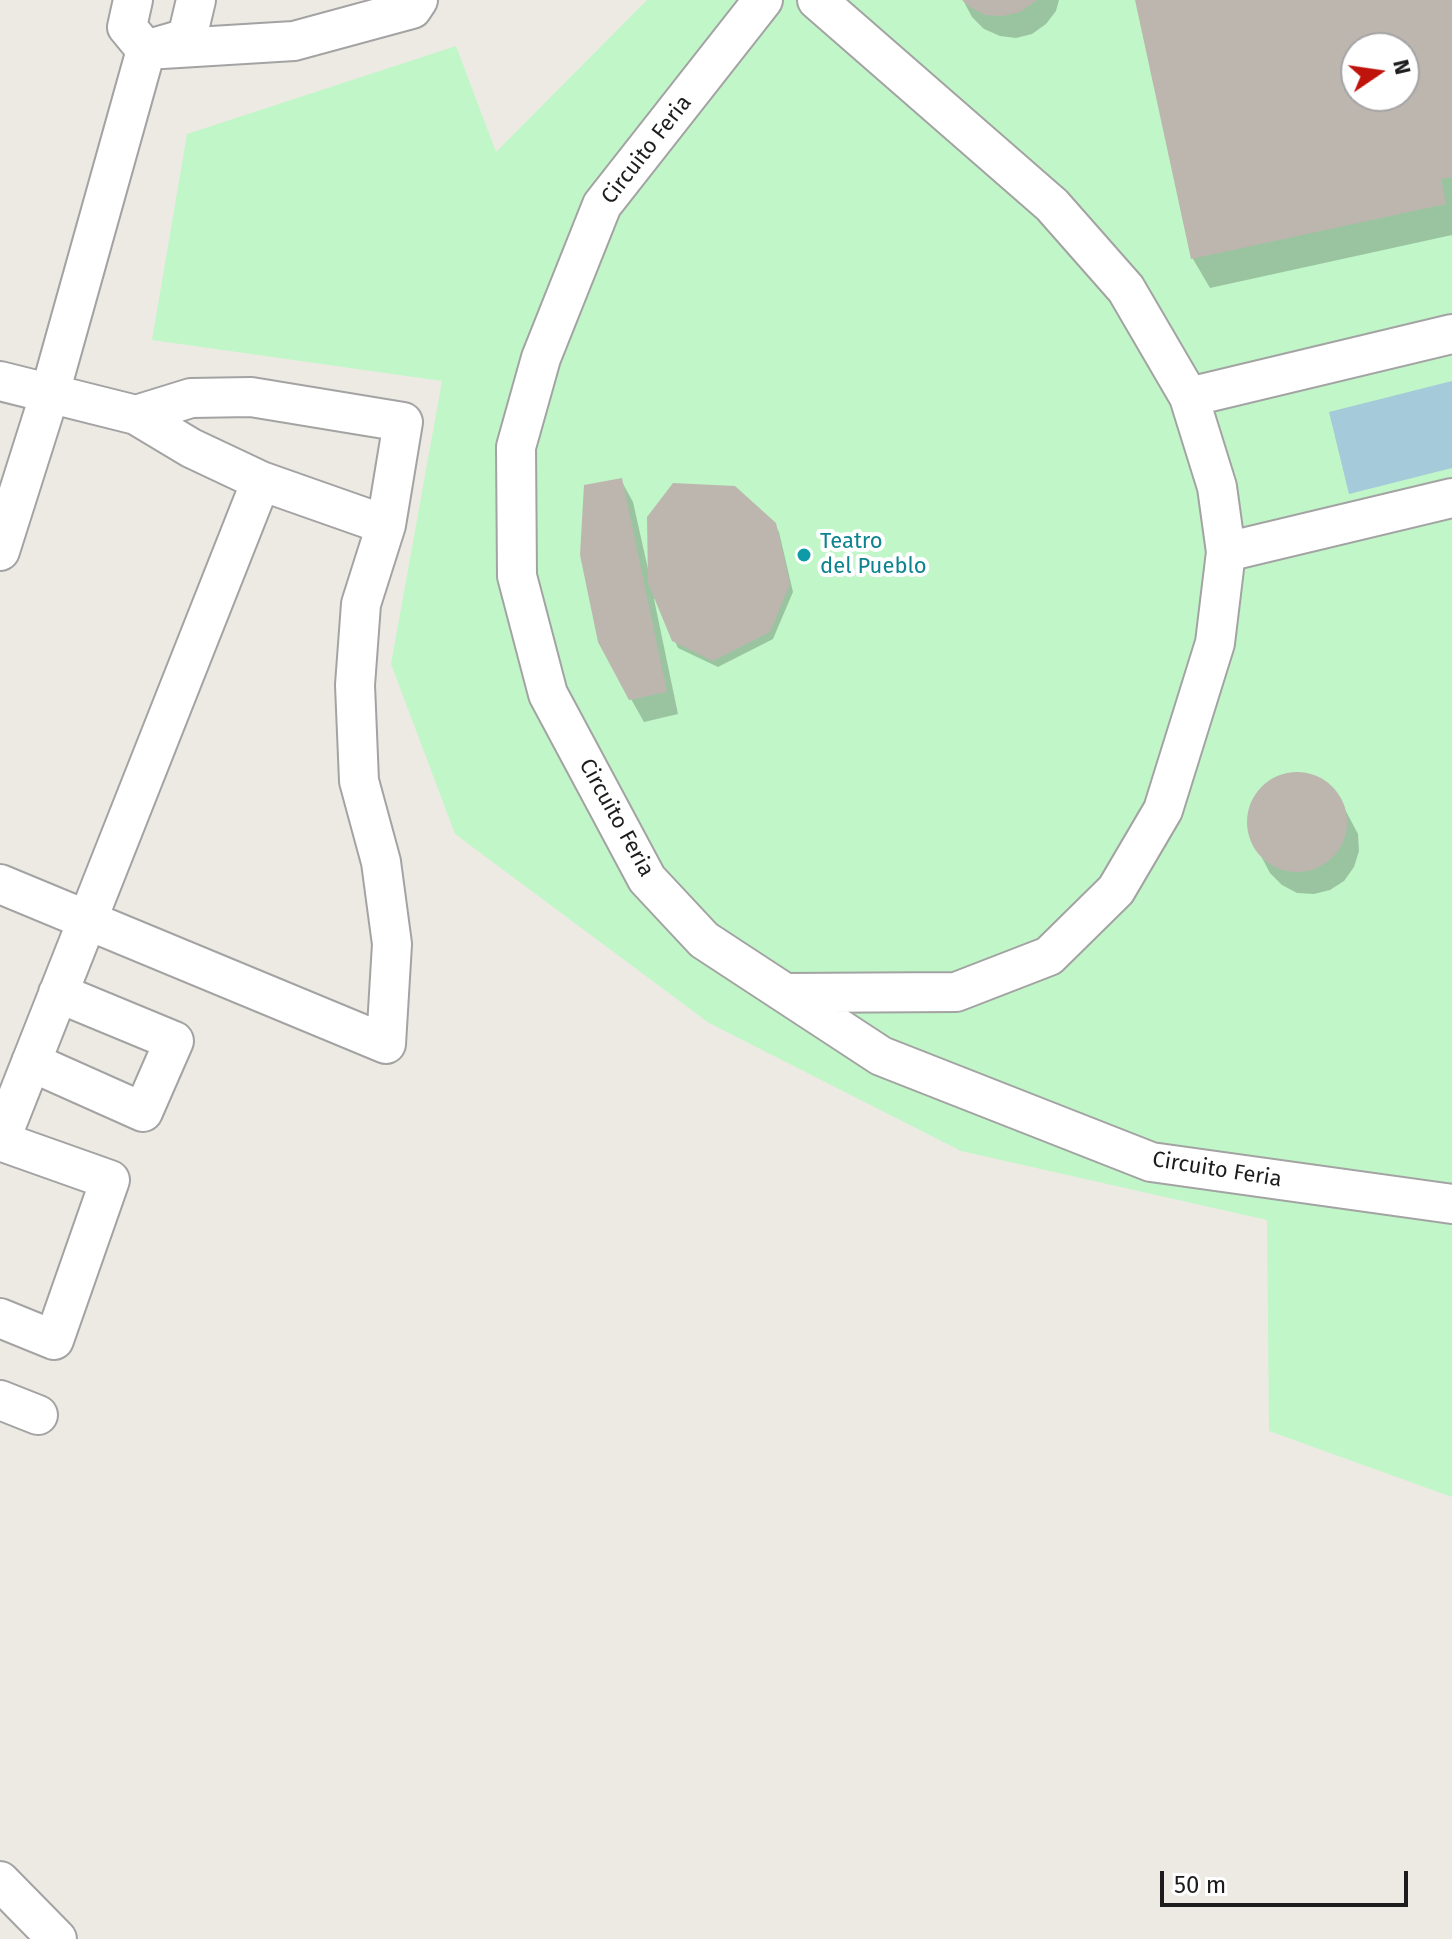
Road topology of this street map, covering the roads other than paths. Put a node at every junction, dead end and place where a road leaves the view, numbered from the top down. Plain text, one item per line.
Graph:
1 (133, 0) edge
2 (196, 0) edge
3 (418, 0) edge
4 (763, 0) edge
5 (817, 0) edge
6 (146, 50) junction
7 (1452, 334) edge
8 (0, 381) edge
9 (50, 393) junction
10 (1189, 397) junction
11 (136, 415) junction
12 (261, 481) junction
13 (1452, 498) edge
14 (386, 525) junction
15 (0, 551) edge
16 (1226, 552) junction
17 (0, 884) edge
18 (88, 919) junction
19 (58, 993) junction
20 (786, 993) junction
21 (31, 1062) junction
22 (0, 1141) edge
23 (1452, 1204) edge
24 (0, 1318) edge
25 (0, 1400) edge
26 (38, 1415) dead end
27 (0, 1881) edge
28 (57, 1939) edge

1 - 6 street
2 - 6 street
3 - 6 street
4 - 20 street, Circuito Feria
5 - 10 street
6 - 9 street
7 - 10 street
8 - 9 street
9 - 11 street
9 - 15 street
10 - 16 street
11 - 12 street
11 - 14 street
12 - 14 street
12 - 18 street
13 - 16 street
14 - 18 street
16 - 20 street
17 - 18 street
18 - 19 street
19 - 21 street
19 - 21 street
20 - 23 street, Circuito Feria
21 - 22 street
22 - 24 street
25 - 26 street
27 - 28 street

